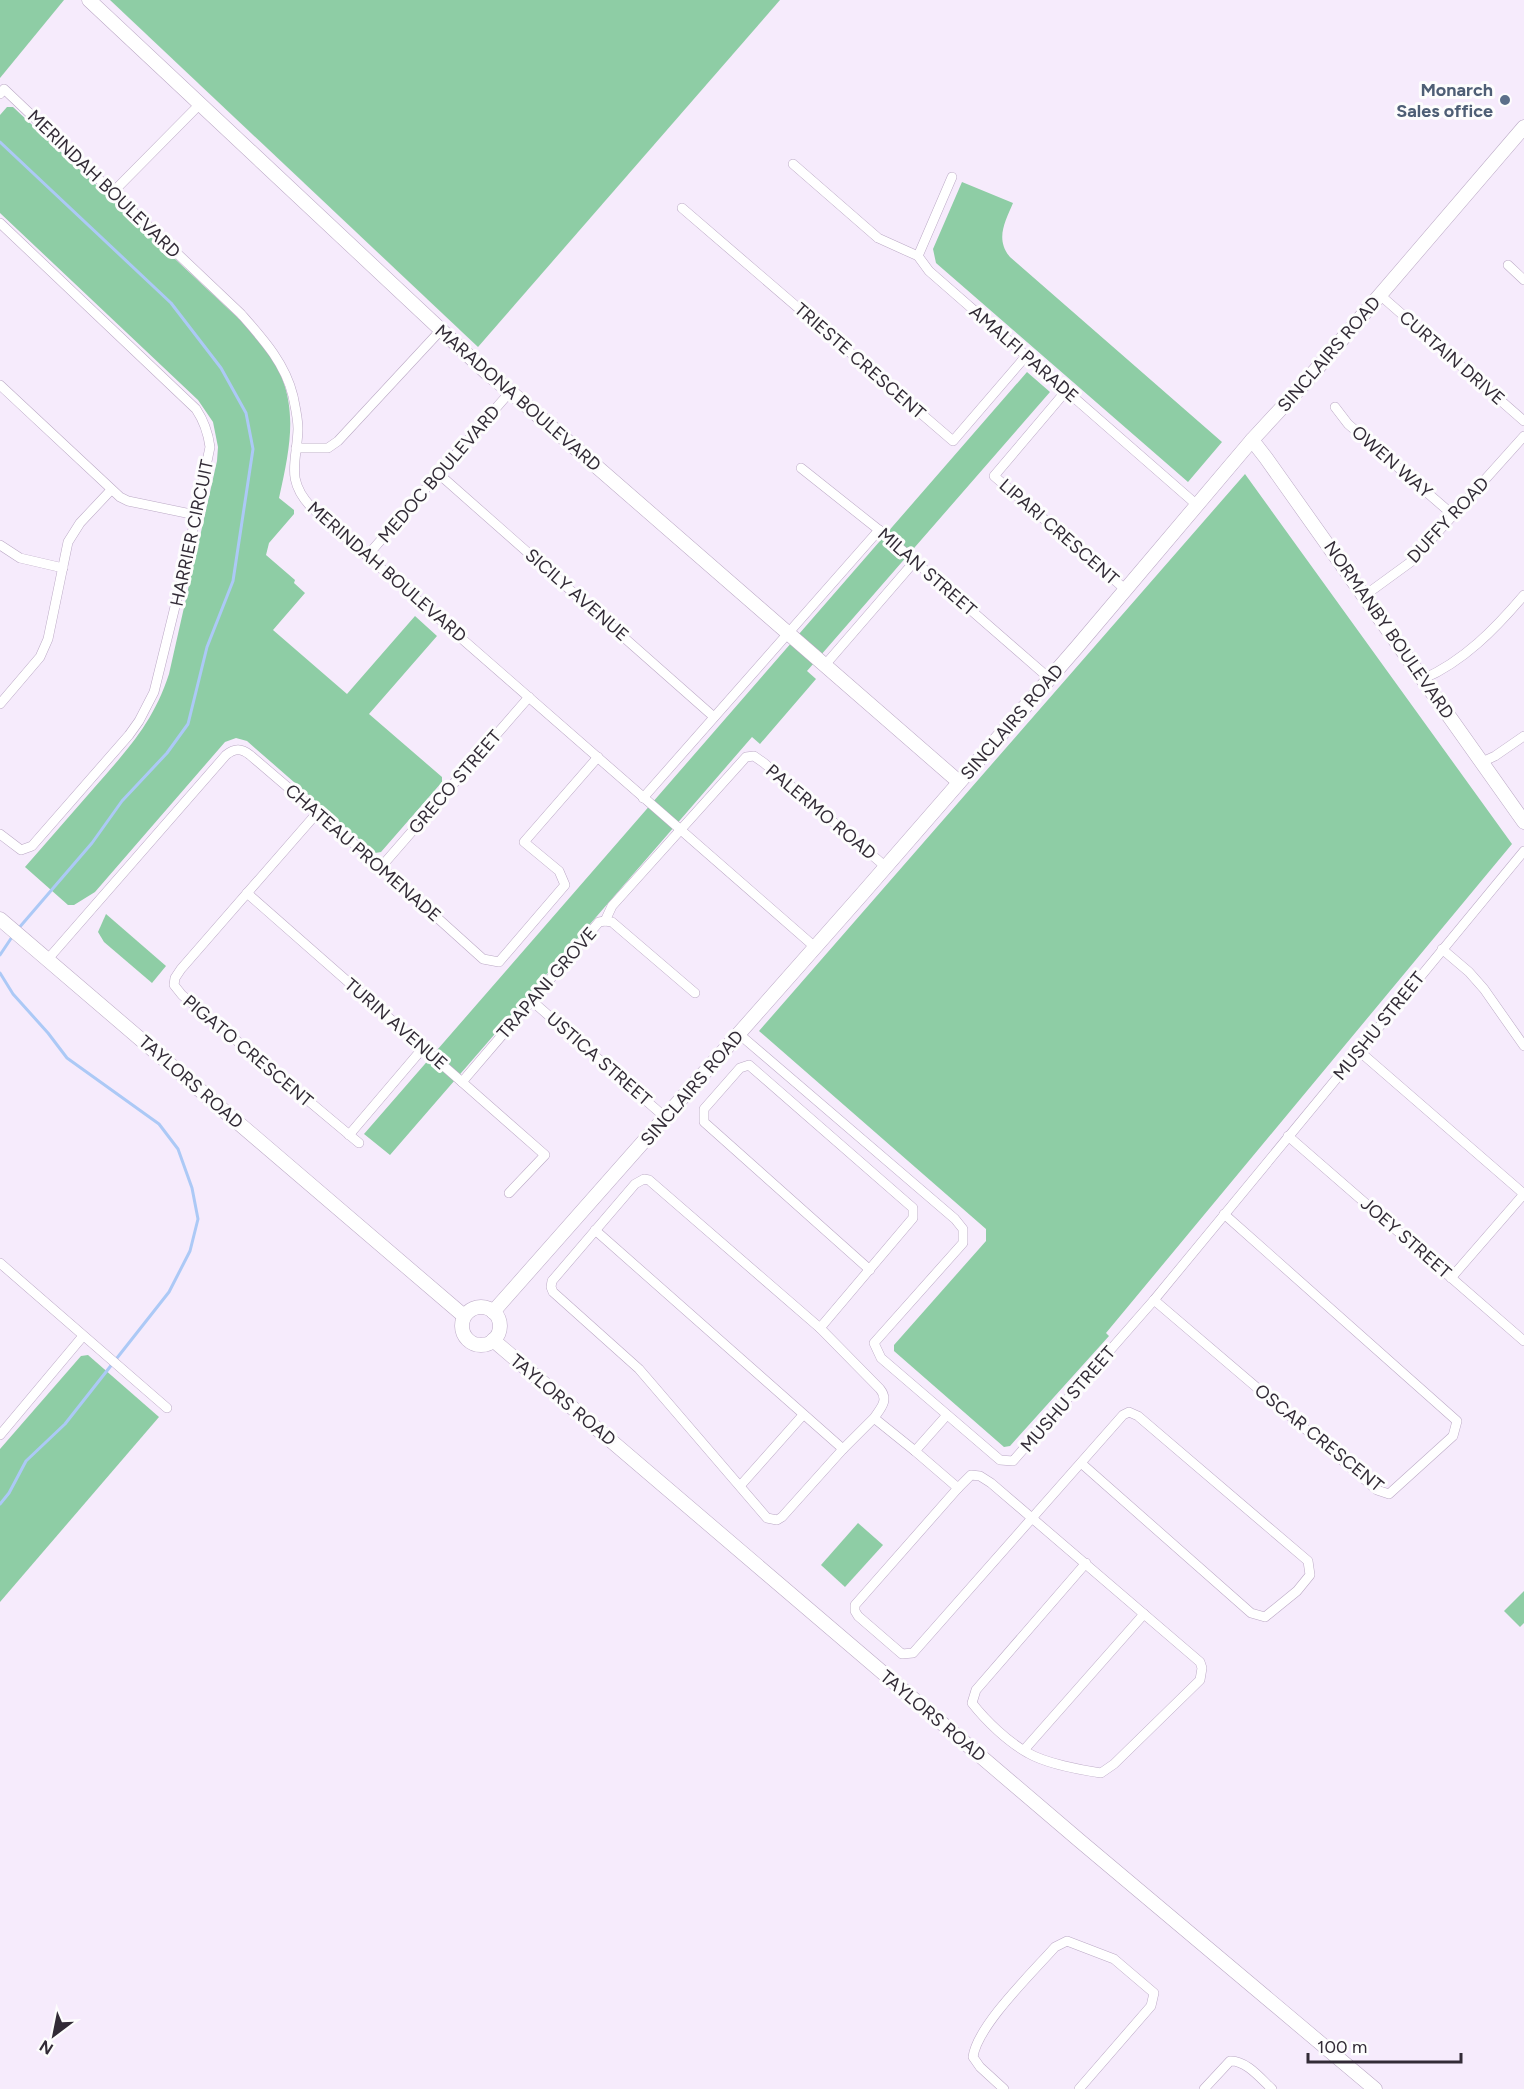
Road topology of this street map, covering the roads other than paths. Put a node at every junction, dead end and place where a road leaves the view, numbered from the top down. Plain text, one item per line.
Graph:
1 (89, 0) edge
2 (2, 91) edge
3 (201, 103) junction
4 (1524, 127) edge
5 (793, 164) dead end
6 (952, 177) dead end
7 (113, 192) junction
8 (682, 208) dead end
9 (0, 223) edge
10 (918, 256) junction
11 (1508, 266) dead end
12 (1524, 280) edge
13 (1380, 295) junction
14 (440, 331) junction
15 (1026, 356) junction
16 (0, 385) edge
17 (1066, 391) junction
18 (510, 392) junction
19 (1335, 406) dead end
20 (1524, 421) edge
21 (1524, 436) edge
22 (1252, 440) junction
23 (296, 448) junction
24 (801, 468) dead end
25 (440, 475) junction
26 (111, 490) junction
27 (1197, 505) junction
28 (196, 515) junction
29 (1453, 515) junction
30 (879, 530) junction
31 (0, 545) edge
32 (368, 556) junction
33 (914, 562) junction
34 (63, 568) junction
35 (1126, 590) junction
36 (1364, 596) junction
37 (1524, 596) edge
38 (788, 633) junction
39 (825, 665) junction
40 (1050, 679) junction
41 (1423, 679) junction
42 (529, 697) junction
43 (1, 700) edge
44 (714, 717) junction
45 (1524, 736) edge
46 (598, 757) junction
47 (1482, 762) junction
48 (960, 782) junction
49 (644, 798) junction
50 (317, 813) junction
51 (1524, 822) edge
52 (680, 830) junction
53 (0, 834) edge
54 (1524, 850) edge
55 (381, 867) junction
56 (886, 867) junction
57 (247, 893) junction
58 (0, 919) edge
59 (605, 921) junction
60 (816, 948) junction
61 (1442, 949) junction
62 (48, 959) junction
63 (695, 993) dead end
64 (532, 1001) junction
65 (739, 1034) junction
66 (1524, 1046) edge
67 (423, 1048) junction
68 (1359, 1051) junction
69 (462, 1082) junction
70 (666, 1118) junction
71 (349, 1135) junction
72 (1288, 1136) junction
73 (359, 1143) dead end
74 (509, 1193) dead end
75 (1524, 1194) edge
76 (1224, 1214) junction
77 (595, 1230) junction
78 (0, 1264) edge
79 (870, 1270) junction
80 (1451, 1278) junction
81 (1154, 1300) junction
82 (493, 1312) junction
83 (464, 1316) junction
84 (820, 1328) junction
85 (83, 1336) junction
86 (493, 1340) junction
87 (1524, 1341) edge
88 (166, 1408) dead end
89 (803, 1415) junction
90 (947, 1415) junction
91 (874, 1418) junction
92 (0, 1435) edge
93 (843, 1449) junction
94 (915, 1451) junction
95 (1081, 1463) junction
96 (740, 1486) junction
97 (958, 1488) junction
98 (1032, 1518) junction
99 (1086, 1563) junction
100 (1144, 1614) junction
101 (1024, 1750) junction
102 (1004, 2089) edge
103 (1079, 2089) edge
104 (1204, 2089) edge
105 (1272, 2089) edge
106 (1375, 2089) edge

1 - 3 street, MARADONA BOULEVARD
2 - 7 street, MERINDAH BOULEVARD
3 - 7 street
3 - 14 street, MARADONA BOULEVARD
4 - 13 street, SINCLAIRS ROAD
5 - 10 street
6 - 10 street
7 - 23 street, MERINDAH BOULEVARD
8 - 15 street, TRIESTE CRESCENT
9 - 28 street, HARRIER CIRCUIT
10 - 15 street, AMALFI PARADE
11 - 12 street
13 - 20 street, CURTAIN DRIVE
13 - 22 street, SINCLAIRS ROAD
14 - 18 street, MARADONA BOULEVARD
14 - 23 street
15 - 17 street, AMALFI PARADE
16 - 26 street
17 - 27 street, AMALFI PARADE
17 - 35 street, LIPARI CRESCENT
18 - 25 street, MEDOC BOULEVARD
18 - 38 street, MARADONA BOULEVARD
19 - 29 street, OWEN WAY
21 - 29 street, DUFFY ROAD
22 - 27 street, SINCLAIRS ROAD
22 - 36 street, NORMANBY BOULEVARD
23 - 32 street, MERINDAH BOULEVARD
24 - 30 street, MILAN STREET
25 - 32 street, MEDOC BOULEVARD
25 - 44 street, SICILY AVENUE
26 - 28 street
26 - 34 street
27 - 35 street, SINCLAIRS ROAD
28 - 53 street, HARRIER CIRCUIT
29 - 36 street, DUFFY ROAD
30 - 33 street, MILAN STREET
30 - 38 street
31 - 34 street
32 - 42 street, MERINDAH BOULEVARD
33 - 39 street
33 - 40 street, MILAN STREET
34 - 43 street
35 - 40 street, SINCLAIRS ROAD
36 - 41 street, NORMANBY BOULEVARD
37 - 41 street
38 - 39 street, MARADONA BOULEVARD
38 - 44 street
39 - 48 street, MARADONA BOULEVARD
40 - 48 street, SINCLAIRS ROAD
41 - 47 street, NORMANBY BOULEVARD
42 - 46 street, MERINDAH BOULEVARD
42 - 55 street, GRECO STREET
44 - 49 street
45 - 47 street
46 - 49 street, MERINDAH BOULEVARD
46 - 55 street, CHATEAU PROMENADE
47 - 51 street, NORMANBY BOULEVARD
48 - 56 street, SINCLAIRS ROAD
49 - 52 street, MERINDAH BOULEVARD
50 - 55 street, CHATEAU PROMENADE
50 - 57 street, PIGATO CRESCENT
50 - 62 street, CHATEAU PROMENADE
52 - 56 street, PALERMO ROAD
52 - 59 street, PALERMO ROAD
52 - 60 street, MERINDAH BOULEVARD
54 - 61 street, MUSHU STREET
56 - 60 street, SINCLAIRS ROAD
57 - 67 street, TURIN AVENUE
57 - 71 street, PIGATO CRESCENT
58 - 62 street, TAYLORS ROAD
59 - 63 street, TRAPANI GROVE
59 - 64 street, TRAPANI GROVE
60 - 65 street, SINCLAIRS ROAD
61 - 66 street
61 - 68 street, MUSHU STREET
62 - 83 street, TAYLORS ROAD
64 - 69 street, TRAPANI GROVE
64 - 70 street, USTICA STREET
65 - 70 street, SINCLAIRS ROAD
65 - 90 street, MUSHU STREET
67 - 69 street, TURIN AVENUE
67 - 71 street
68 - 72 street, MUSHU STREET
68 - 75 street
69 - 74 street, TURIN AVENUE
70 - 82 street, SINCLAIRS ROAD
71 - 73 street, PIGATO CRESCENT
72 - 76 street, MUSHU STREET
72 - 80 street, JOEY STREET
75 - 80 street
76 - 81 street, MUSHU STREET
76 - 81 street, OSCAR CRESCENT
77 - 84 street
77 - 89 street
77 - 96 street
78 - 85 street
79 - 79 street
79 - 84 street
80 - 87 street, JOEY STREET
81 - 90 street, MUSHU STREET
82 - 83 street
82 - 86 street
83 - 86 street
84 - 91 street
85 - 88 street
85 - 92 street
86 - 106 street, TAYLORS ROAD
89 - 93 street
89 - 96 street
90 - 94 street
91 - 93 street
91 - 94 street
93 - 96 street
94 - 97 street
95 - 95 street
95 - 98 street
97 - 98 street
97 - 98 street
98 - 99 street
99 - 100 street
99 - 101 street
100 - 101 street
100 - 101 street
102 - 103 street
104 - 105 street

